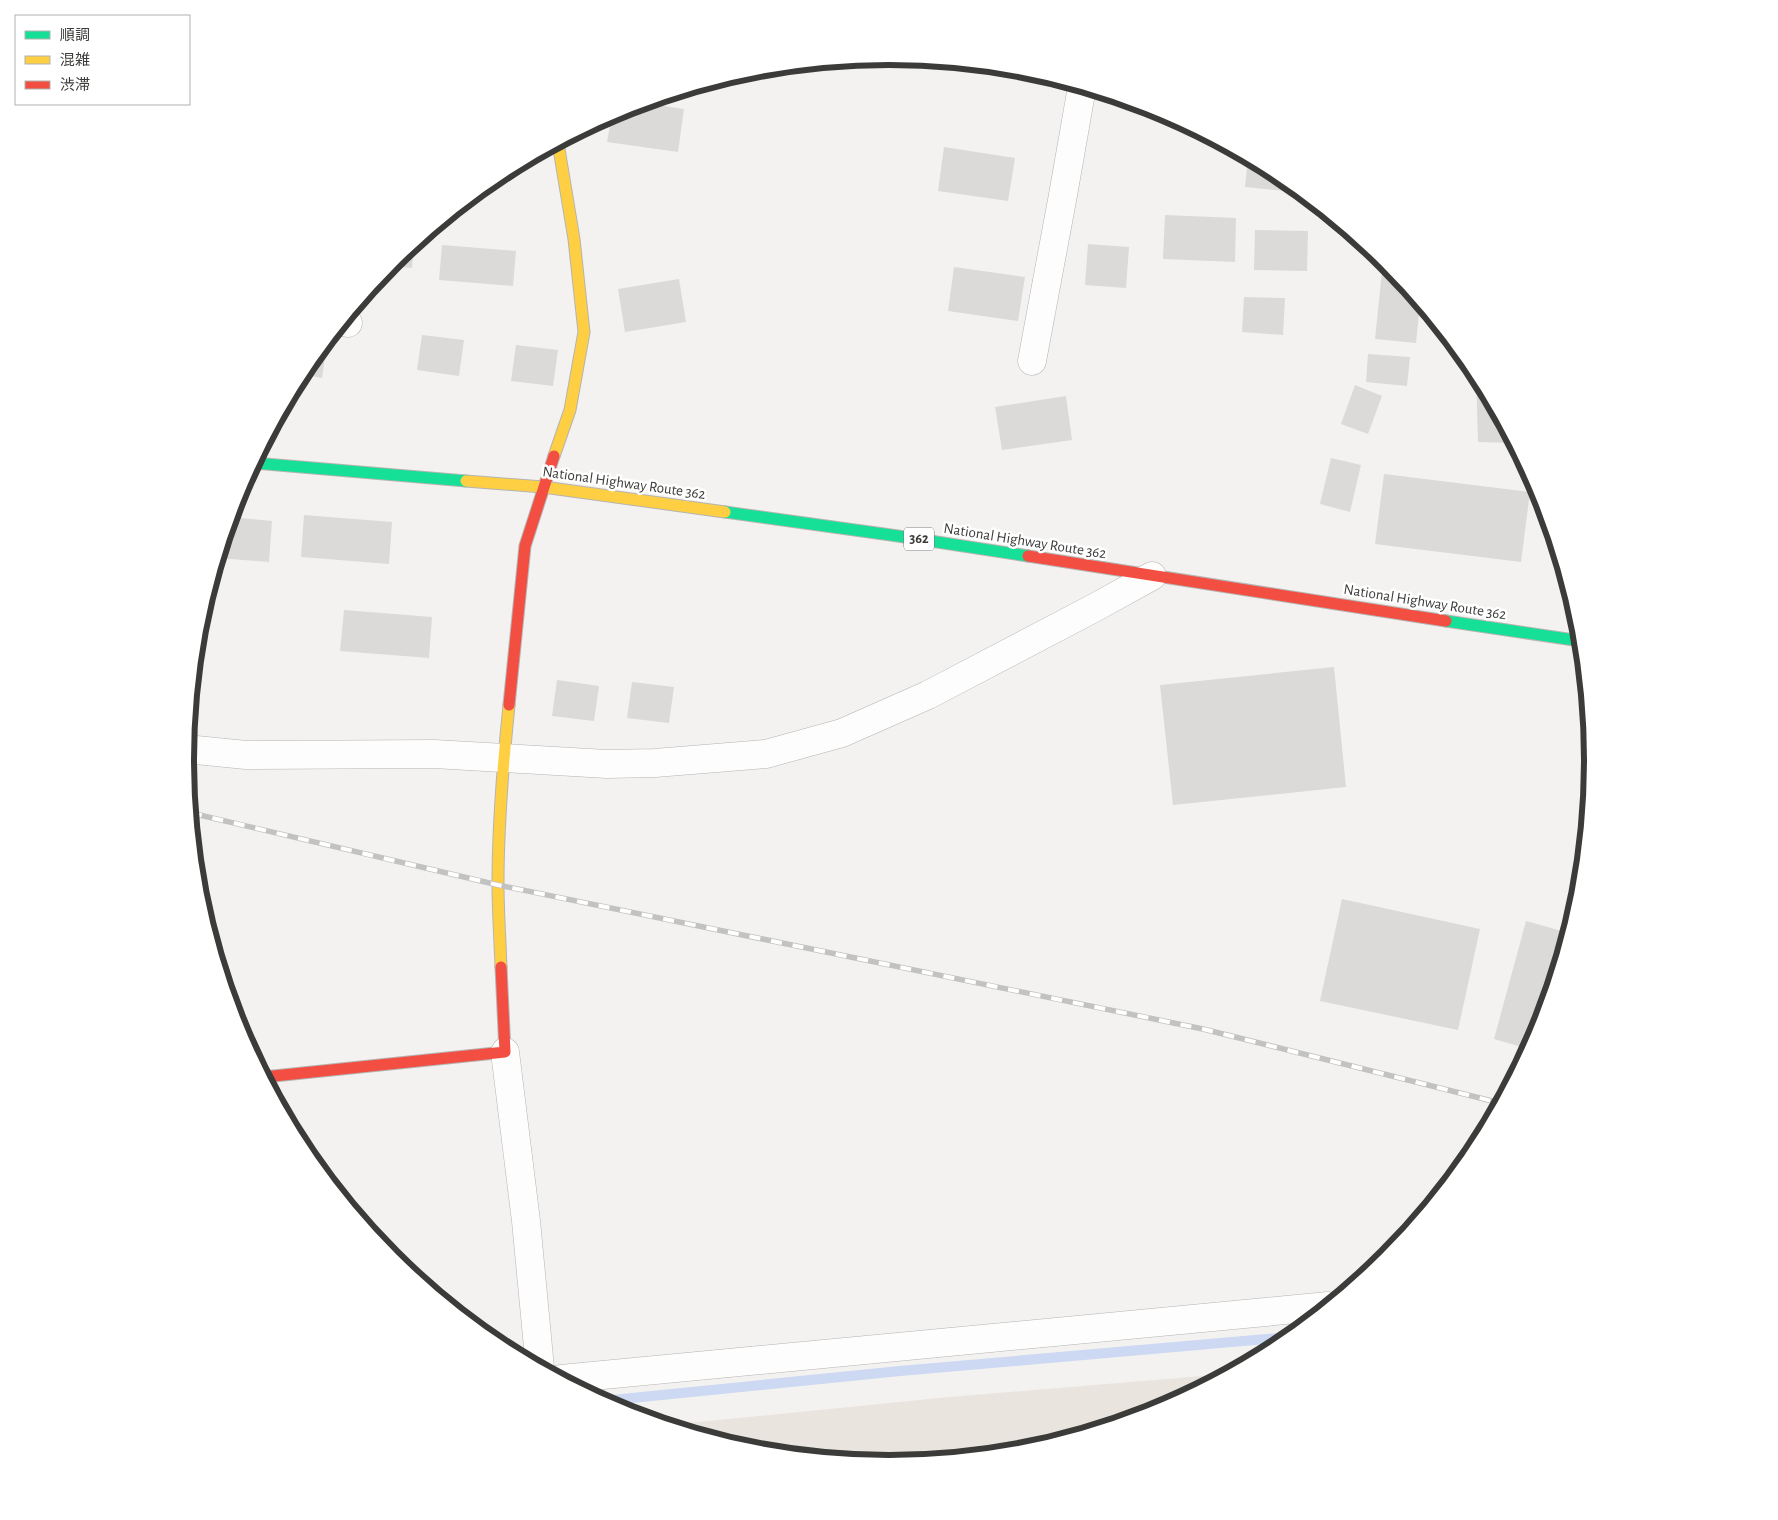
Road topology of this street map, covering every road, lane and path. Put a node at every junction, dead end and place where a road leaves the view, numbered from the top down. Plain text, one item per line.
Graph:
1 (1081, 93) edge
2 (559, 149) edge
3 (1032, 361) dead end
4 (261, 465) edge
5 (543, 487) junction
6 (1152, 576) junction
7 (1573, 639) edge
8 (194, 750) edge
9 (504, 757) junction
10 (504, 1052) junction
11 (271, 1076) edge
12 (1317, 1307) edge
13 (539, 1361) edge
14 (572, 1378) edge

1 - 3 street
2 - 5 main road
4 - 5 main road, National Highway Route 362 / 362
5 - 6 main road, National Highway Route 362 / 362
5 - 9 main road
6 - 7 main road, National Highway Route 362 / 362
6 - 9 street
8 - 9 street
9 - 10 main road
10 - 11 main road
10 - 13 street
12 - 14 street

